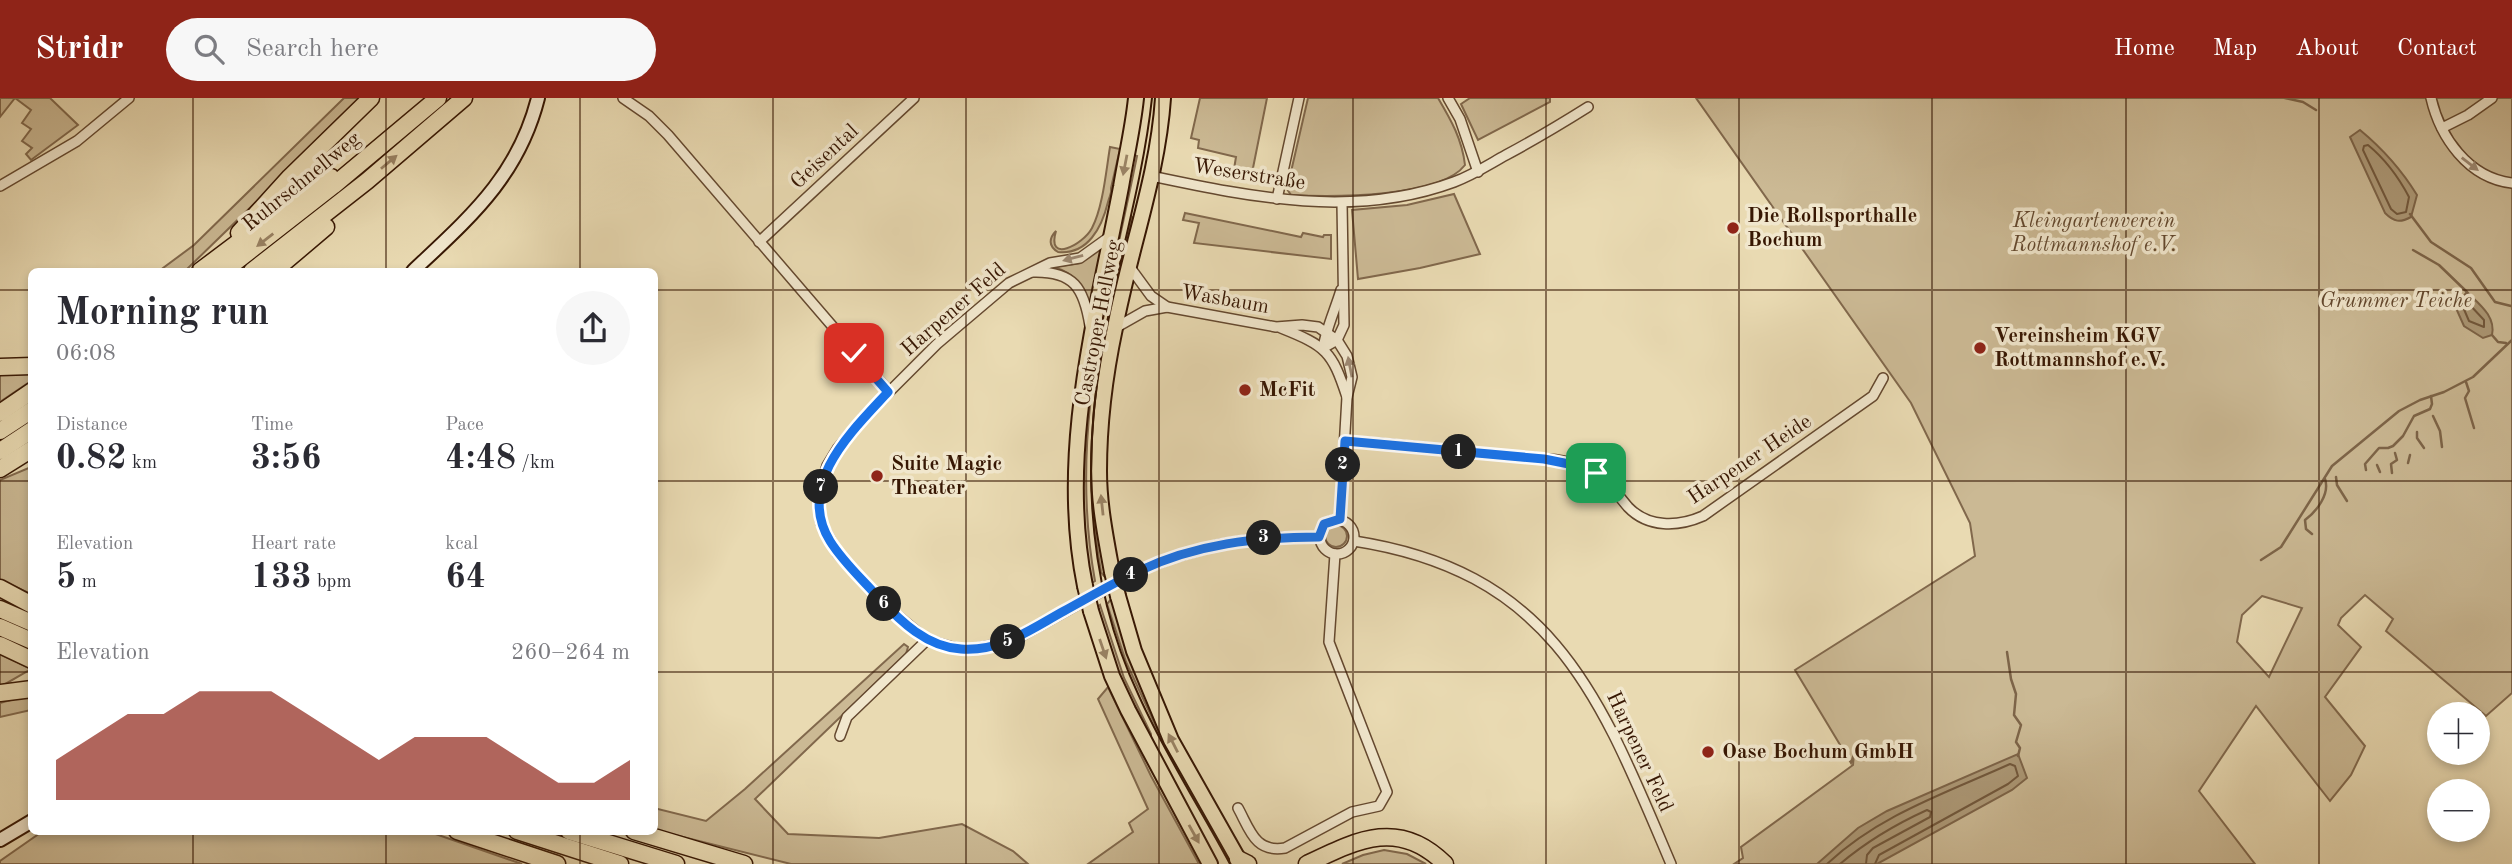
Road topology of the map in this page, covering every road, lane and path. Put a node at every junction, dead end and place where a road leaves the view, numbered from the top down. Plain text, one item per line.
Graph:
1 (129, 98) edge
2 (371, 98) edge
3 (438, 98) edge
4 (464, 98) edge
5 (538, 98) edge
6 (623, 98) edge
7 (915, 98) edge
8 (1136, 98) edge
9 (1163, 98) edge
10 (1299, 98) edge
11 (1448, 98) edge
12 (2431, 98) edge
13 (2492, 98) edge
14 (1588, 107) dead end
15 (2442, 128) junction
16 (394, 135) junction
17 (1478, 172) junction
18 (1150, 176) junction
19 (367, 181) junction
20 (2512, 183) edge
21 (0, 186) edge
22 (1277, 199) junction
23 (1342, 203) junction
24 (1112, 235) junction
25 (760, 243) junction
26 (1129, 266) junction
27 (204, 268) edge
28 (228, 268) edge
29 (256, 268) edge
30 (278, 268) edge
31 (416, 268) edge
32 (1028, 272) junction
33 (1342, 287) junction
34 (1167, 307) junction
35 (1276, 327) junction
36 (1115, 328) junction
37 (1326, 331) junction
38 (1091, 337) junction
39 (1337, 340) junction
40 (1323, 348) junction
41 (28, 366) edge
42 (0, 368) edge
43 (1883, 378) dead end
44 (888, 392) junction
45 (28, 394) edge
46 (1347, 397) junction
47 (0, 412) edge
48 (28, 413) edge
49 (0, 431) edge
50 (28, 433) edge
51 (1345, 441) junction
52 (0, 451) edge
53 (28, 452) edge
54 (28, 459) edge
55 (0, 470) edge
56 (1340, 519) junction
57 (1319, 537) junction
58 (1354, 541) junction
59 (1335, 554) junction
60 (0, 587) edge
61 (28, 597) edge
62 (28, 603) edge
63 (0, 609) edge
64 (28, 621) edge
65 (0, 626) edge
66 (28, 639) edge
67 (927, 640) junction
68 (0, 645) edge
69 (28, 658) edge
70 (28, 690) edge
71 (0, 694) edge
72 (840, 736) dead end
73 (1238, 808) dead end
74 (28, 823) edge
75 (469, 835) edge
76 (529, 835) edge
77 (582, 835) edge
78 (647, 835) edge
79 (0, 840) edge
80 (1242, 862) edge
81 (556, 864) edge
82 (620, 864) edge
83 (676, 864) edge
84 (744, 864) edge
85 (1210, 864) edge
86 (1307, 864) edge
87 (1325, 864) edge
88 (1436, 864) edge
89 (1445, 864) edge
90 (1671, 864) edge

1 - 21 street
2 - 27 highway
3 - 16 highway, Ruhrschnellweg
19 -> 4 highway, Ruhrschnellweg
5 - 31 main road
6 - 25 street
7 - 25 street, Geisental
8 -> 24 main road, Castroper Hellweg
9 - 18 main road, Castroper Hellweg
10 - 22 street
11 - 17 street
12 - 15 street
13 - 15 street
14 - 17 street, Weserstraße
15 -> 20 street
16 - 27 highway
16 -> 28 highway, Ruhrschnellweg
17 - 23 street, Weserstraße
18 - 22 street, Weserstraße
18 - 26 main road, Castroper Hellweg
19 - 29 highway, Ruhrschnellweg
19 - 30 highway
22 - 23 street, Weserstraße
23 - 33 street
24 -> 32 street, Harpener Feld
24 - 38 main road, Castroper Hellweg
25 - 44 street
26 - 34 street, Wasbaum
26 - 36 main road, Castroper Hellweg
32 - 38 street, Harpener Feld
32 - 44 street, Harpener Feld
33 - 37 street
33 - 39 street
34 - 35 street, Wasbaum
34 - 36 street, Wasbaum
35 - 37 street, Wasbaum
35 - 40 street, Wasbaum
80 -> 36 main road, Castroper Hellweg, bridge
37 - 39 street
37 - 40 street
38 -> 85 main road, Castroper Hellweg, bridge
39 - 40 street
46 -> 39 street
40 - 46 street
41 - 42 highway
43 - 51 street, Harpener Heide
44 - 67 street, Harpener Feld
45 - 47 highway
46 - 51 street
48 - 49 highway
50 - 52 highway
51 - 56 street
53 - 55 highway
54 - 55 highway
56 - 57 street
56 - 58 street
57 - 59 street
57 - 67 street, Harpener Feld
58 - 59 street
58 - 90 street, Harpener Feld
59 - 73 street
60 - 61 highway
60 - 62 highway
63 - 64 highway
65 - 66 highway
67 - 72 street
68 - 69 highway
70 - 71 highway
74 - 79 main road
75 - 81 highway
76 - 82 highway
77 - 83 highway
78 - 84 highway
86 - 89 highway
87 - 88 highway

